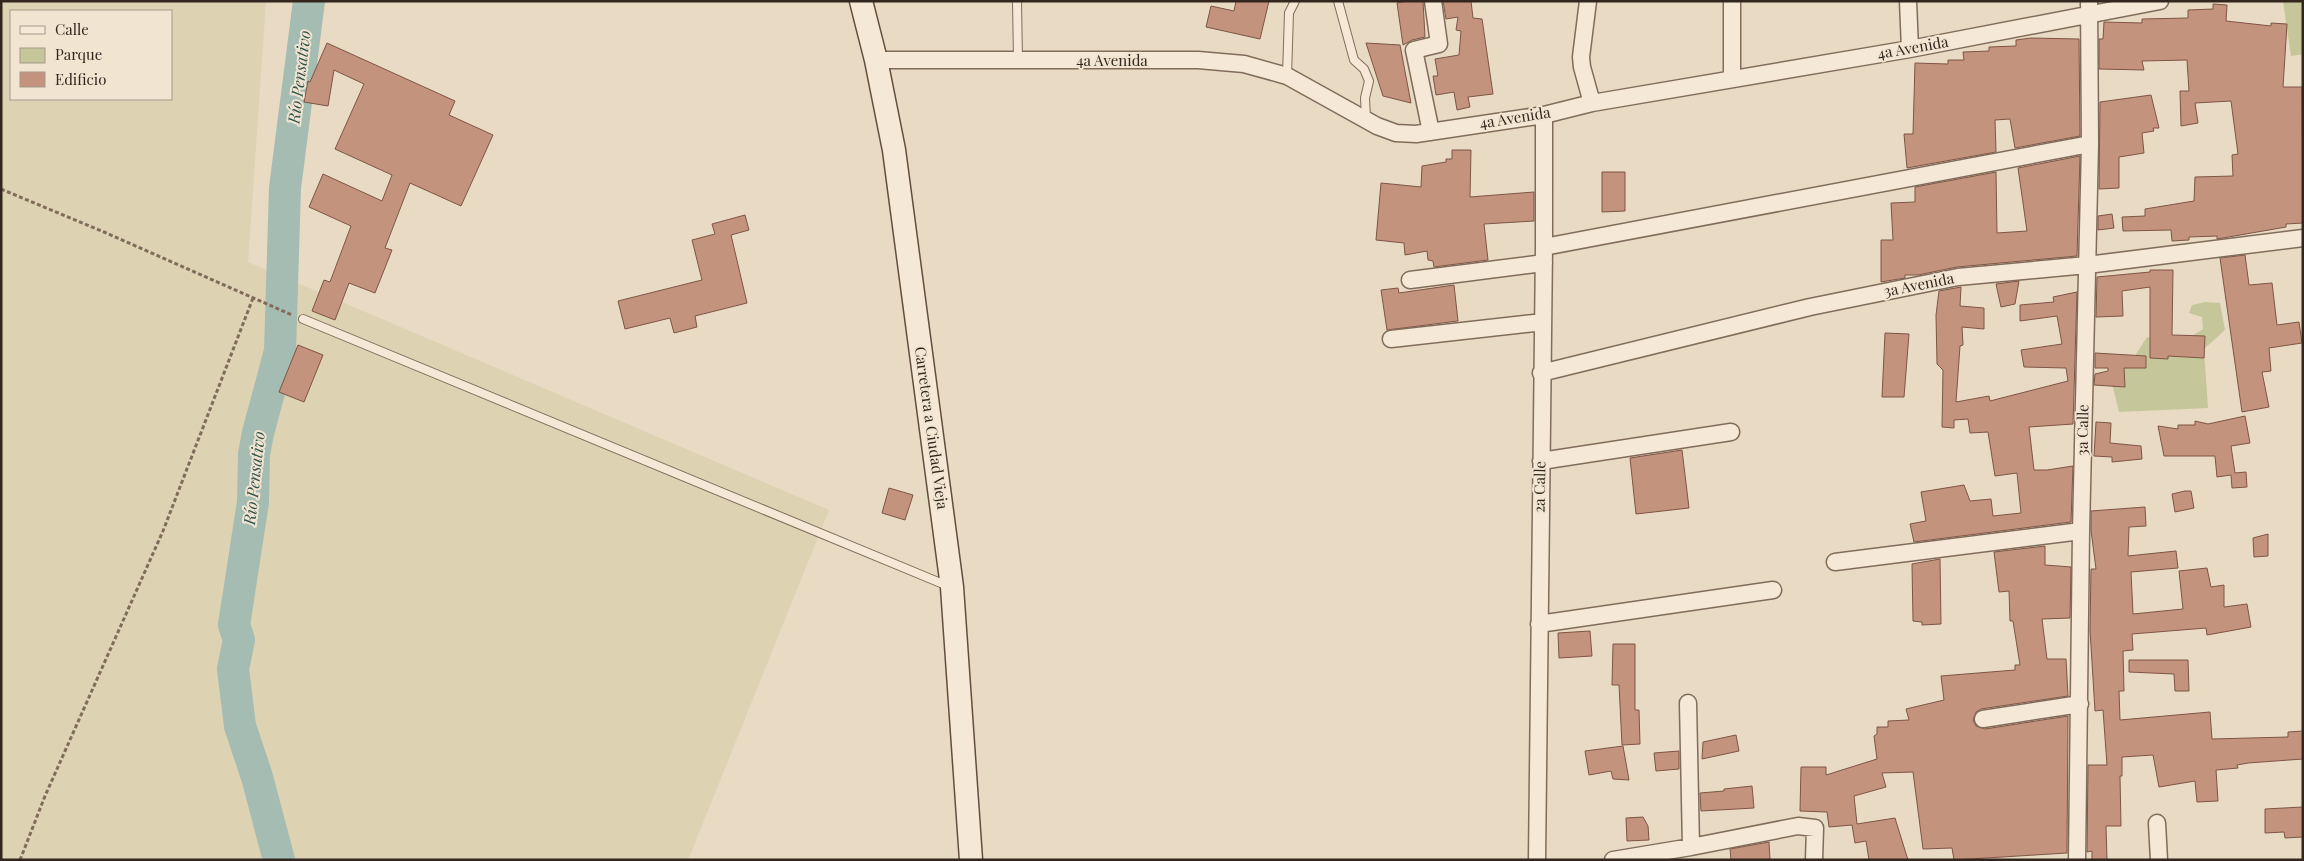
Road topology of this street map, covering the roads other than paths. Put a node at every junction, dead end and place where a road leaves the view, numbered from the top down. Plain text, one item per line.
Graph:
1 (861, 1) edge
2 (1016, 1) edge
3 (1295, 1) edge
4 (1338, 1) edge
5 (1433, 1) edge
6 (1588, 1) edge
7 (1732, 1) edge
8 (1908, 1) edge
9 (2160, 1) edge
10 (2089, 8) edge
11 (1910, 49) junction
12 (876, 60) junction
13 (1018, 61) junction
14 (1287, 76) junction
15 (1732, 79) junction
16 (1592, 103) junction
17 (1544, 115) junction
18 (1366, 120) junction
19 (1431, 132) junction
20 (2090, 144) junction
21 (2303, 238) edge
22 (1544, 247) junction
23 (1544, 264) junction
24 (2086, 265) junction
25 (1410, 280) dead end
26 (302, 319) dead end
27 (1543, 322) junction
28 (1391, 339) dead end
29 (1541, 373) junction
30 (1731, 432) dead end
31 (1541, 461) junction
32 (2081, 531) junction
33 (1835, 562) dead end
34 (952, 587) junction
35 (1773, 590) dead end
36 (1539, 624) junction
37 (1688, 703) dead end
38 (2080, 704) junction
39 (1983, 719) dead end
40 (2157, 823) dead end
41 (1691, 847) junction
42 (971, 860) edge
43 (1537, 860) edge
44 (1613, 860) edge
45 (1814, 860) edge
46 (2077, 860) edge
47 (2159, 860) edge

1 - 12 main road, Carretera a Ciudad Vieja
2 - 13 lane
3 - 14 lane
4 - 18 lane
5 - 19 street
6 - 16 street
7 - 15 street
8 - 11 street
9 - 10 street, 4a Avenida
10 - 11 street, 4a Avenida
10 - 20 street, 3a Calle
11 - 15 street, 4a Avenida
12 - 13 street, 4a Avenida
12 - 34 main road, Carretera a Ciudad Vieja
13 - 14 street, 4a Avenida
14 - 18 street, 4a Avenida
15 - 16 street, 4a Avenida
16 - 17 street, 4a Avenida
17 - 19 street, 4a Avenida
17 - 22 street, 2a Calle
18 - 19 street, 4a Avenida
20 - 22 street
20 - 24 street, 3a Calle
21 - 24 street, 3a Avenida
22 - 23 street, 2a Calle
23 - 25 street
23 - 27 street, 2a Calle
24 - 29 street, 3a Avenida
24 - 32 street, 3a Calle
26 - 34 lane
27 - 28 street
27 - 29 street, 2a Calle
29 - 31 street, 2a Calle
30 - 31 street
31 - 36 street, 2a Calle
32 - 33 street
32 - 38 street, 3a Calle
34 - 42 main road, Carretera a Ciudad Vieja
35 - 36 street
36 - 43 street, 2a Calle
37 - 41 street
38 - 39 street
38 - 46 street, 3a Calle
40 - 47 street
41 - 44 street
41 - 45 street

